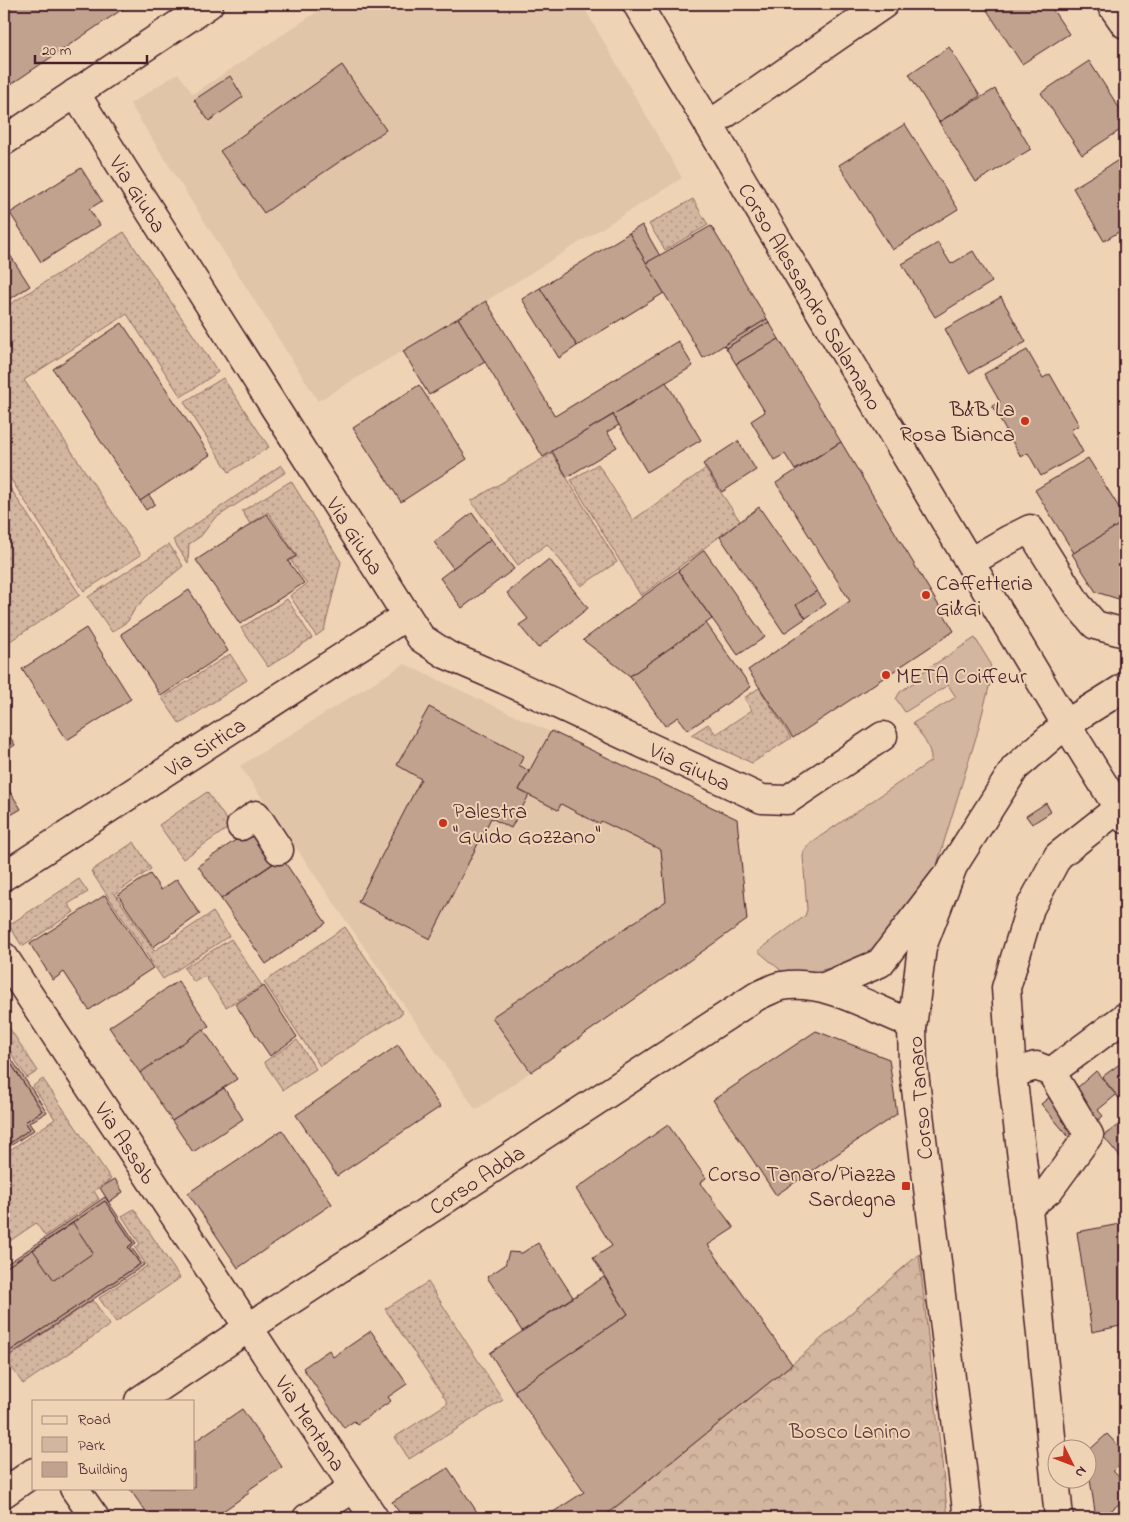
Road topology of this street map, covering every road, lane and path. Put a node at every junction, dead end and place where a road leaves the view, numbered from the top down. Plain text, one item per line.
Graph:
1 (209, 4) edge
2 (637, 4) edge
3 (884, 4) edge
4 (1111, 4) edge
5 (1125, 24) edge
6 (75, 93) junction
7 (709, 125) junction
8 (4, 141) edge
9 (970, 562) junction
10 (406, 616) junction
11 (1125, 633) edge
12 (1125, 687) edge
13 (1066, 724) junction
14 (883, 736) dead end
15 (1123, 810) edge
16 (242, 826) dead end
17 (279, 850) dead end
18 (954, 866) junction
19 (4, 876) edge
20 (4, 957) edge
21 (824, 987) junction
22 (1125, 1016) edge
23 (912, 1028) junction
24 (1051, 1072) junction
25 (1012, 1073) junction
26 (1028, 1208) junction
27 (248, 1328) junction
28 (140, 1400) edge
29 (32, 1473) edge
30 (354, 1488) junction
31 (75, 1490) edge
32 (4, 1493) edge
33 (94, 1518) edge
34 (307, 1518) edge
35 (374, 1518) edge
36 (968, 1518) edge
37 (1059, 1518) edge

1 - 6 street
2 - 7 street, Corso Alessandro Salamano
3 - 7 street
4 - 5 street
6 - 8 street
6 - 10 street, Via Giuba
7 - 9 street, Corso Alessandro Salamano
9 - 11 street
9 - 13 street, Corso Alessandro Salamano
10 - 14 street, Via Giuba
10 - 19 street, Via Sirtica
12 - 13 street, Corso Tanaro
13 - 15 street, Corso Alessandro Salamano
13 - 18 street, Corso Tanaro
15 - 25 street
16 - 17 street
18 - 21 street, Corso Adda
18 - 23 street, Corso Tanaro
20 - 27 street, Via Assab
21 - 23 street, Corso Adda
21 - 27 street, Corso Adda
22 - 24 street
23 - 36 street, Corso Tanaro
24 - 25 street
24 - 26 street
25 - 26 street
26 - 37 street
27 - 28 street, Corso Adda
27 - 30 street, Via Mentana
29 - 32 street
30 - 34 street
30 - 35 street, Via Mentana
31 - 33 street

